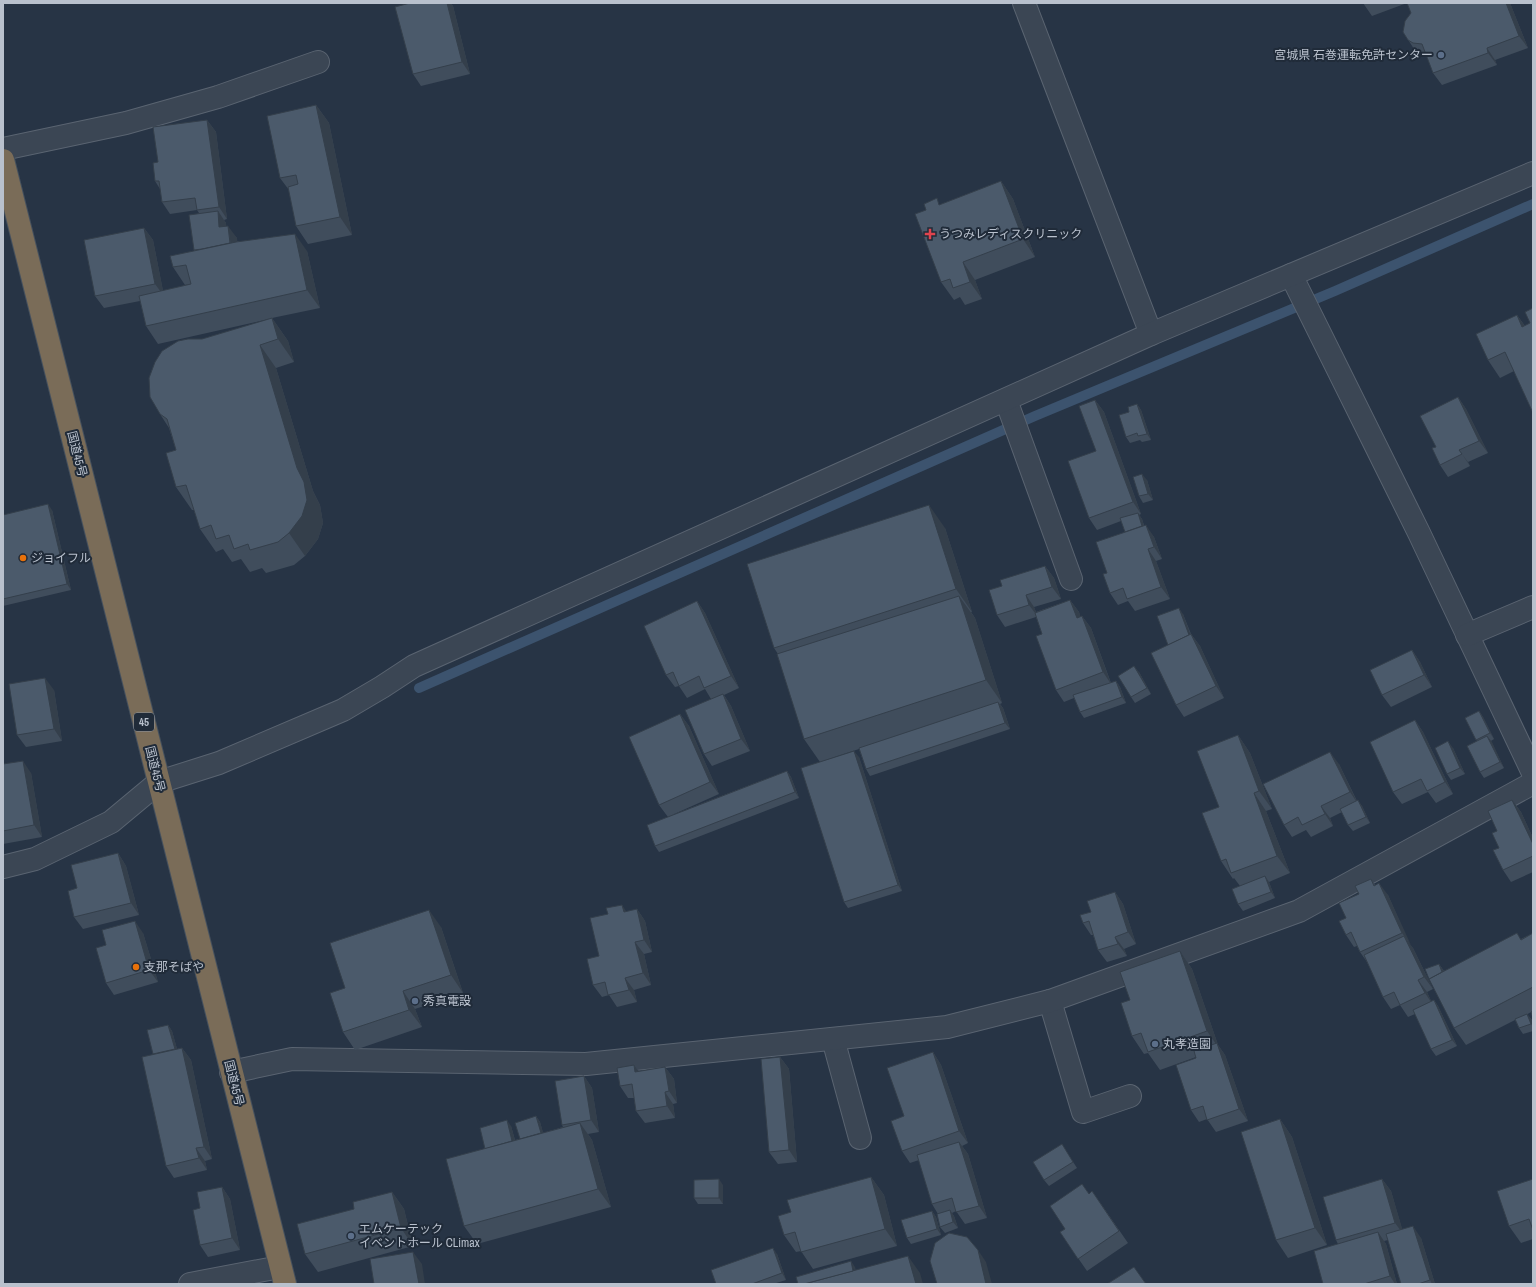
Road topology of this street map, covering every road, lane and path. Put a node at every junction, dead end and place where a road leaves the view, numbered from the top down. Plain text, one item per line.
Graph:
1 (1024, 3) edge
2 (318, 62) dead end
3 (3, 149) edge
4 (3, 160) edge
5 (1533, 173) edge
6 (1291, 275) junction
7 (1151, 334) junction
8 (1006, 400) junction
9 (1071, 579) dead end
10 (1533, 607) edge
11 (1467, 635) junction
12 (1533, 773) edge
13 (159, 782) junction
14 (1533, 784) edge
15 (3, 867) edge
16 (1050, 1001) junction
17 (833, 1039) junction
18 (231, 1072) junction
19 (1130, 1096) dead end
20 (860, 1138) dead end
21 (282, 1275) edge
22 (190, 1284) edge

1 - 7 street
2 - 3 street
4 - 13 highway, 国道45号 / 45
5 - 6 street
6 - 7 street
6 - 11 street
7 - 8 street
8 - 9 street
8 - 13 street
10 - 11 street
11 - 12 street
13 - 15 street
13 - 18 highway, 国道45号 / 45
14 - 16 street
16 - 17 street
16 - 19 street
17 - 18 street
17 - 20 street
18 - 21 highway, 国道45号 / 45
21 - 22 street

